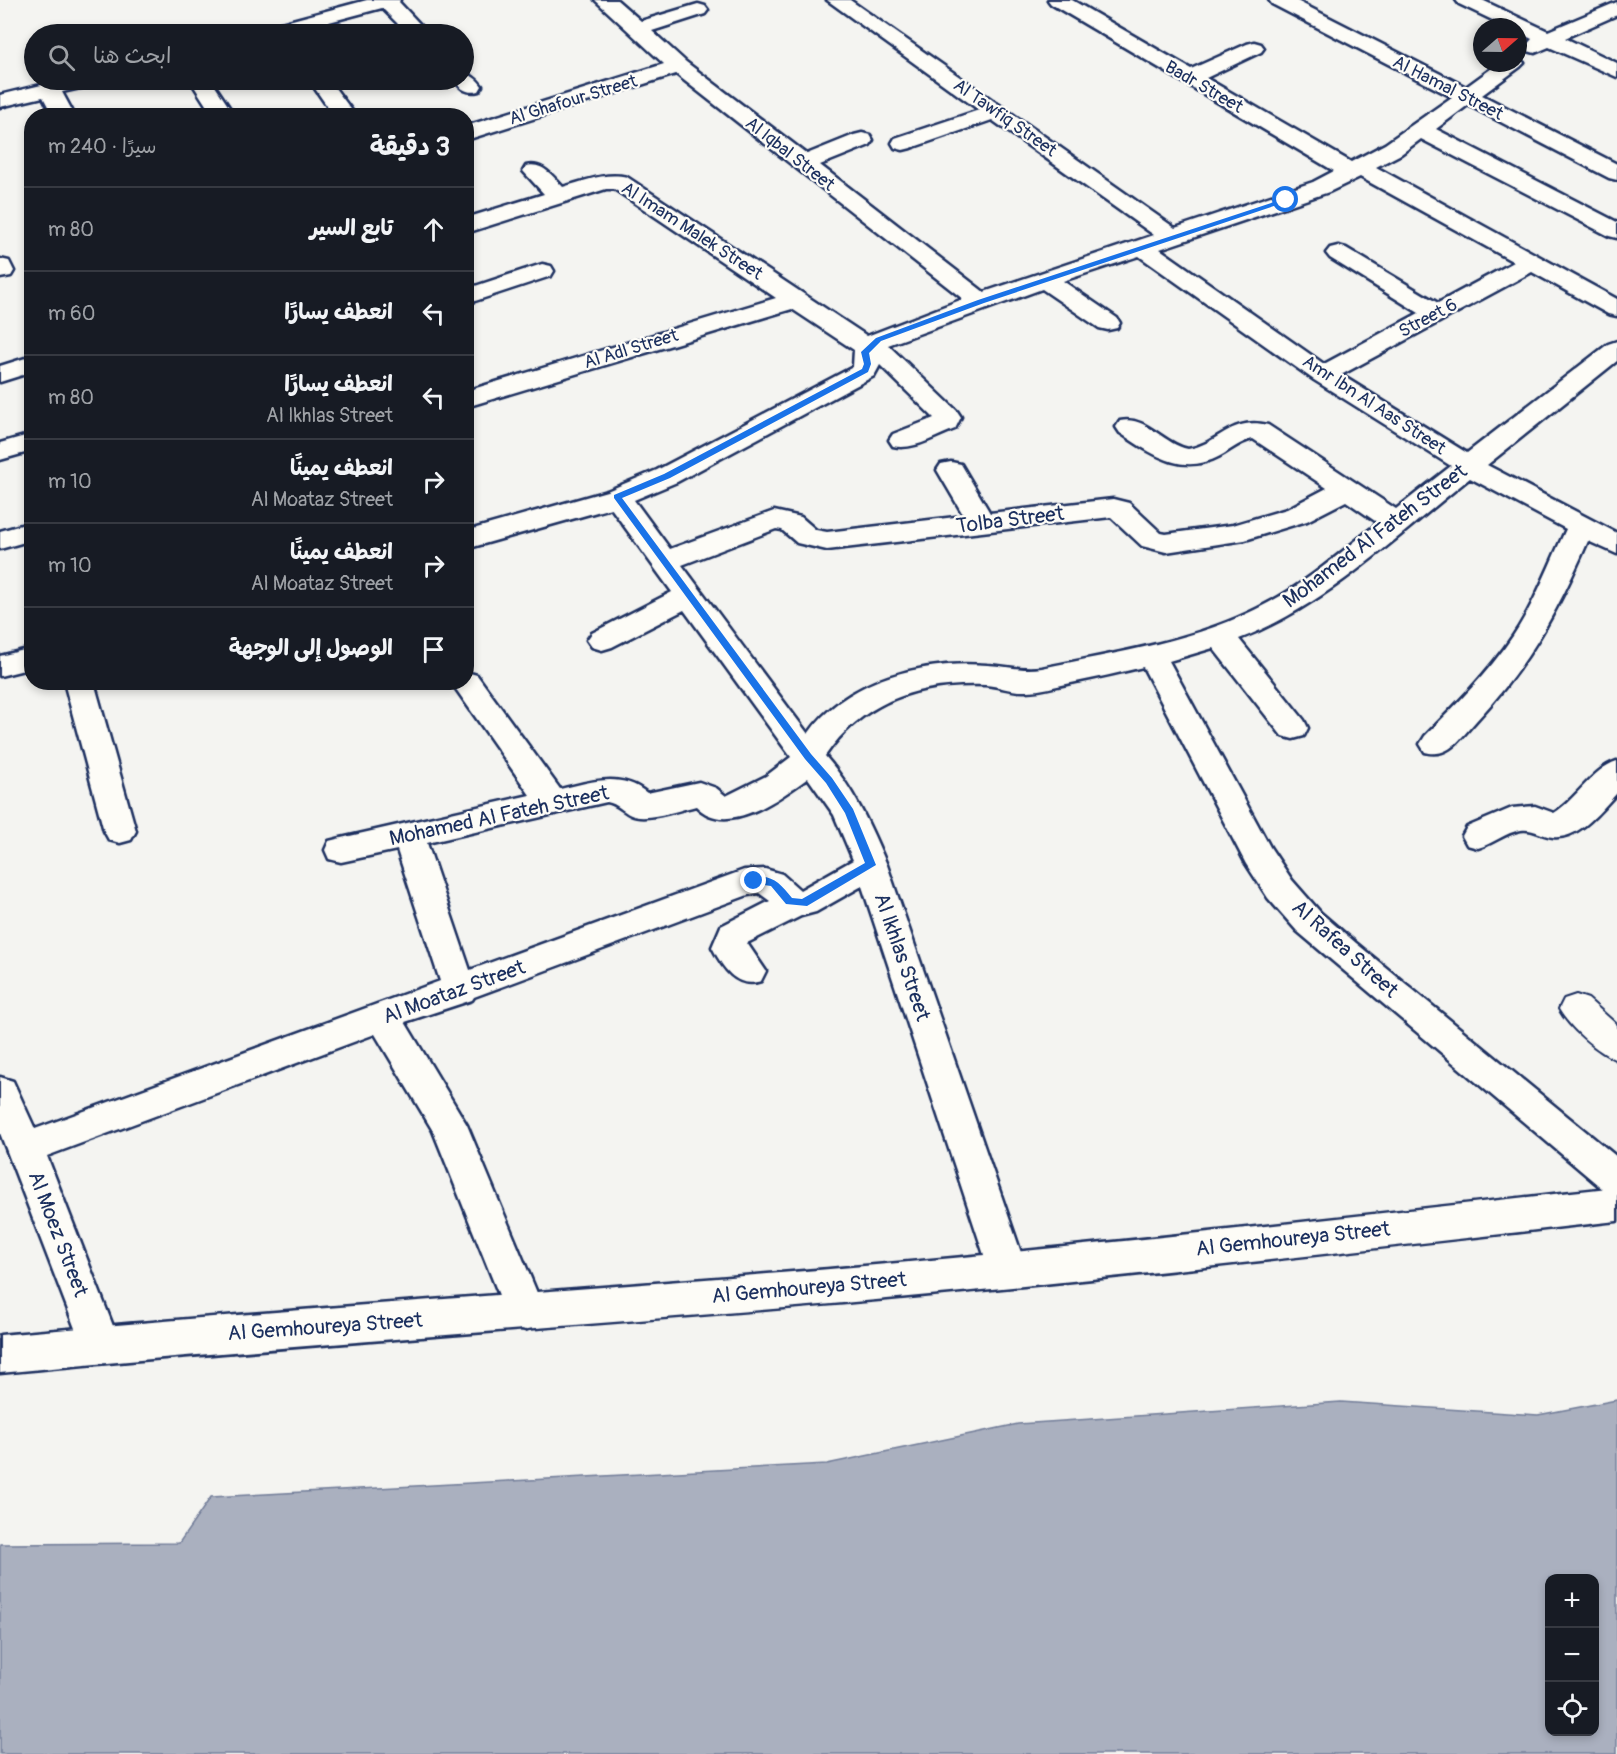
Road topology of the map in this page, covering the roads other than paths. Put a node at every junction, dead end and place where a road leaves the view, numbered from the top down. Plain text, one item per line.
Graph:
1 (605, 0) edge
2 (837, 0) edge
3 (1058, 0) edge
4 (1279, 0) edge
5 (1466, 0) edge
6 (388, 1) edge
7 (1617, 8) edge
8 (699, 10) dead end
9 (311, 24) edge
10 (410, 24) edge
11 (636, 29) junction
12 (1546, 39) junction
13 (1254, 48) dead end
14 (1527, 53) edge
15 (679, 66) junction
16 (1617, 71) edge
17 (1500, 72) edge
18 (1188, 78) junction
19 (45, 90) edge
20 (50, 90) edge
21 (207, 90) edge
22 (326, 90) edge
23 (1465, 97) junction
24 (0, 101) edge
25 (60, 108) edge
26 (219, 108) edge
27 (339, 108) edge
28 (995, 112) junction
29 (474, 130) edge
30 (1421, 130) junction
31 (862, 140) dead end
32 (903, 143) dead end
33 (803, 164) junction
34 (1356, 170) junction
35 (534, 171) dead end
36 (1617, 173) edge
37 (559, 196) junction
38 (474, 223) edge
39 (1617, 231) edge
40 (1172, 237) junction
41 (1142, 247) junction
42 (1338, 253) dead end
43 (1532, 262) junction
44 (542, 271) dead end
45 (1045, 280) junction
46 (474, 294) edge
47 (795, 300) junction
48 (981, 302) junction
49 (1617, 309) edge
50 (1437, 313) junction
51 (1108, 323) dead end
52 (870, 346) junction
53 (1617, 349) edge
54 (24, 366) edge
55 (0, 374) edge
56 (1323, 375) junction
57 (474, 397) edge
58 (1129, 427) dead end
59 (902, 440) dead end
60 (24, 444) edge
61 (0, 452) edge
62 (1469, 466) junction
63 (951, 470) dead end
64 (1347, 489) junction
65 (617, 497) junction
66 (1397, 522) junction
67 (982, 523) junction
68 (1581, 526) junction
69 (24, 533) edge
70 (474, 538) edge
71 (0, 540) edge
72 (1617, 545) edge
73 (664, 562) junction
74 (689, 595) junction
75 (1220, 635) junction
76 (602, 640) dead end
77 (1151, 654) junction
78 (24, 660) edge
79 (0, 666) edge
80 (80, 690) edge
81 (472, 690) edge
82 (1293, 728) dead end
83 (1436, 744) dead end
84 (808, 757) junction
85 (1617, 774) edge
86 (552, 802) junction
87 (120, 831) dead end
88 (408, 836) junction
89 (1478, 836) dead end
90 (341, 850) dead end
91 (871, 865) junction
92 (796, 903) junction
93 (749, 971) dead end
94 (460, 990) junction
95 (1576, 1010) dead end
96 (384, 1018) junction
97 (1617, 1046) edge
98 (0, 1092) edge
99 (25, 1148) junction
100 (1617, 1179) edge
101 (1617, 1204) edge
102 (1008, 1270) junction
103 (525, 1312) junction
104 (100, 1344) junction
105 (0, 1354) edge

1 - 11 street, Al Iqbal Street
2 - 28 street, Al Tawfiq Street
3 - 18 street, Badr Street
4 - 23 street, Al Hamal Street
5 - 12 street
6 - 9 street
6 - 10 street
7 - 12 street
8 - 11 street
11 - 15 street, Al Iqbal Street
12 - 14 street
12 - 16 street
13 - 18 street
15 - 29 street, Al Ghafour Street
15 - 33 street, Al Iqbal Street
17 - 23 street
18 - 34 street, Badr Street
19 - 24 street
20 - 25 street
21 - 26 street
22 - 27 street
23 - 30 street
23 - 36 street, Al Hamal Street
28 - 32 street
28 - 40 street, Al Tawfiq Street
30 - 34 street
30 - 39 street
31 - 33 street
33 - 48 street, Al Iqbal Street
34 - 40 street
34 - 43 street, Badr Street
35 - 37 street
37 - 38 street, Al Imam Malek Street
37 - 47 street, Al Imam Malek Street
40 - 41 street
41 - 45 street
41 - 56 street, Amr Ibn Al Aas Street
42 - 50 street
43 - 49 street, Badr Street
43 - 50 street, Street 6
44 - 46 street
45 - 48 street
45 - 51 street
47 - 52 street, Al Imam Malek Street
47 - 57 street, Al Adl Street
48 - 52 street
50 - 56 street, Street 6
52 - 59 street, Al Imam Malek Street
52 - 65 street
53 - 62 street, Mohamed Al Fateh Street
54 - 55 street
56 - 62 street, Amr Ibn Al Aas Street
58 - 64 street
60 - 61 street
62 - 66 street, Mohamed Al Fateh Street
62 - 68 street, Amr Ibn Al Aas Street
63 - 67 street
64 - 66 street
64 - 67 street, Tolba Street
65 - 70 street
65 - 73 street, Al Ikhlas Street
66 - 75 street, Mohamed Al Fateh Street
67 - 73 street, Tolba Street
68 - 72 street, Amr Ibn Al Aas Street
68 - 83 street
69 - 71 street
73 - 74 street, Al Ikhlas Street
74 - 76 street
74 - 84 street, Al Ikhlas Street
75 - 77 street, Mohamed Al Fateh Street
75 - 82 street
77 - 84 street, Mohamed Al Fateh Street
77 - 100 street, Al Rafea Street
78 - 79 street
80 - 87 street
81 - 86 street
84 - 86 street, Mohamed Al Fateh Street
84 - 91 street, Al Ikhlas Street
85 - 89 street
86 - 88 street, Mohamed Al Fateh Street
88 - 90 street, Mohamed Al Fateh Street
88 - 94 street
91 - 92 street
91 - 102 street, Al Ikhlas Street
92 - 93 street
92 - 94 street, Al Moataz Street
94 - 96 street, Al Moataz Street
95 - 97 lane
96 - 99 street, Al Moataz Street
96 - 103 street
98 - 99 street, Al Moez Street
99 - 104 street, Al Moez Street
101 - 102 street, Al Gemhoureya Street
102 - 103 street, Al Gemhoureya Street
103 - 104 street, Al Gemhoureya Street
104 - 105 street, Al Gemhoureya Street

